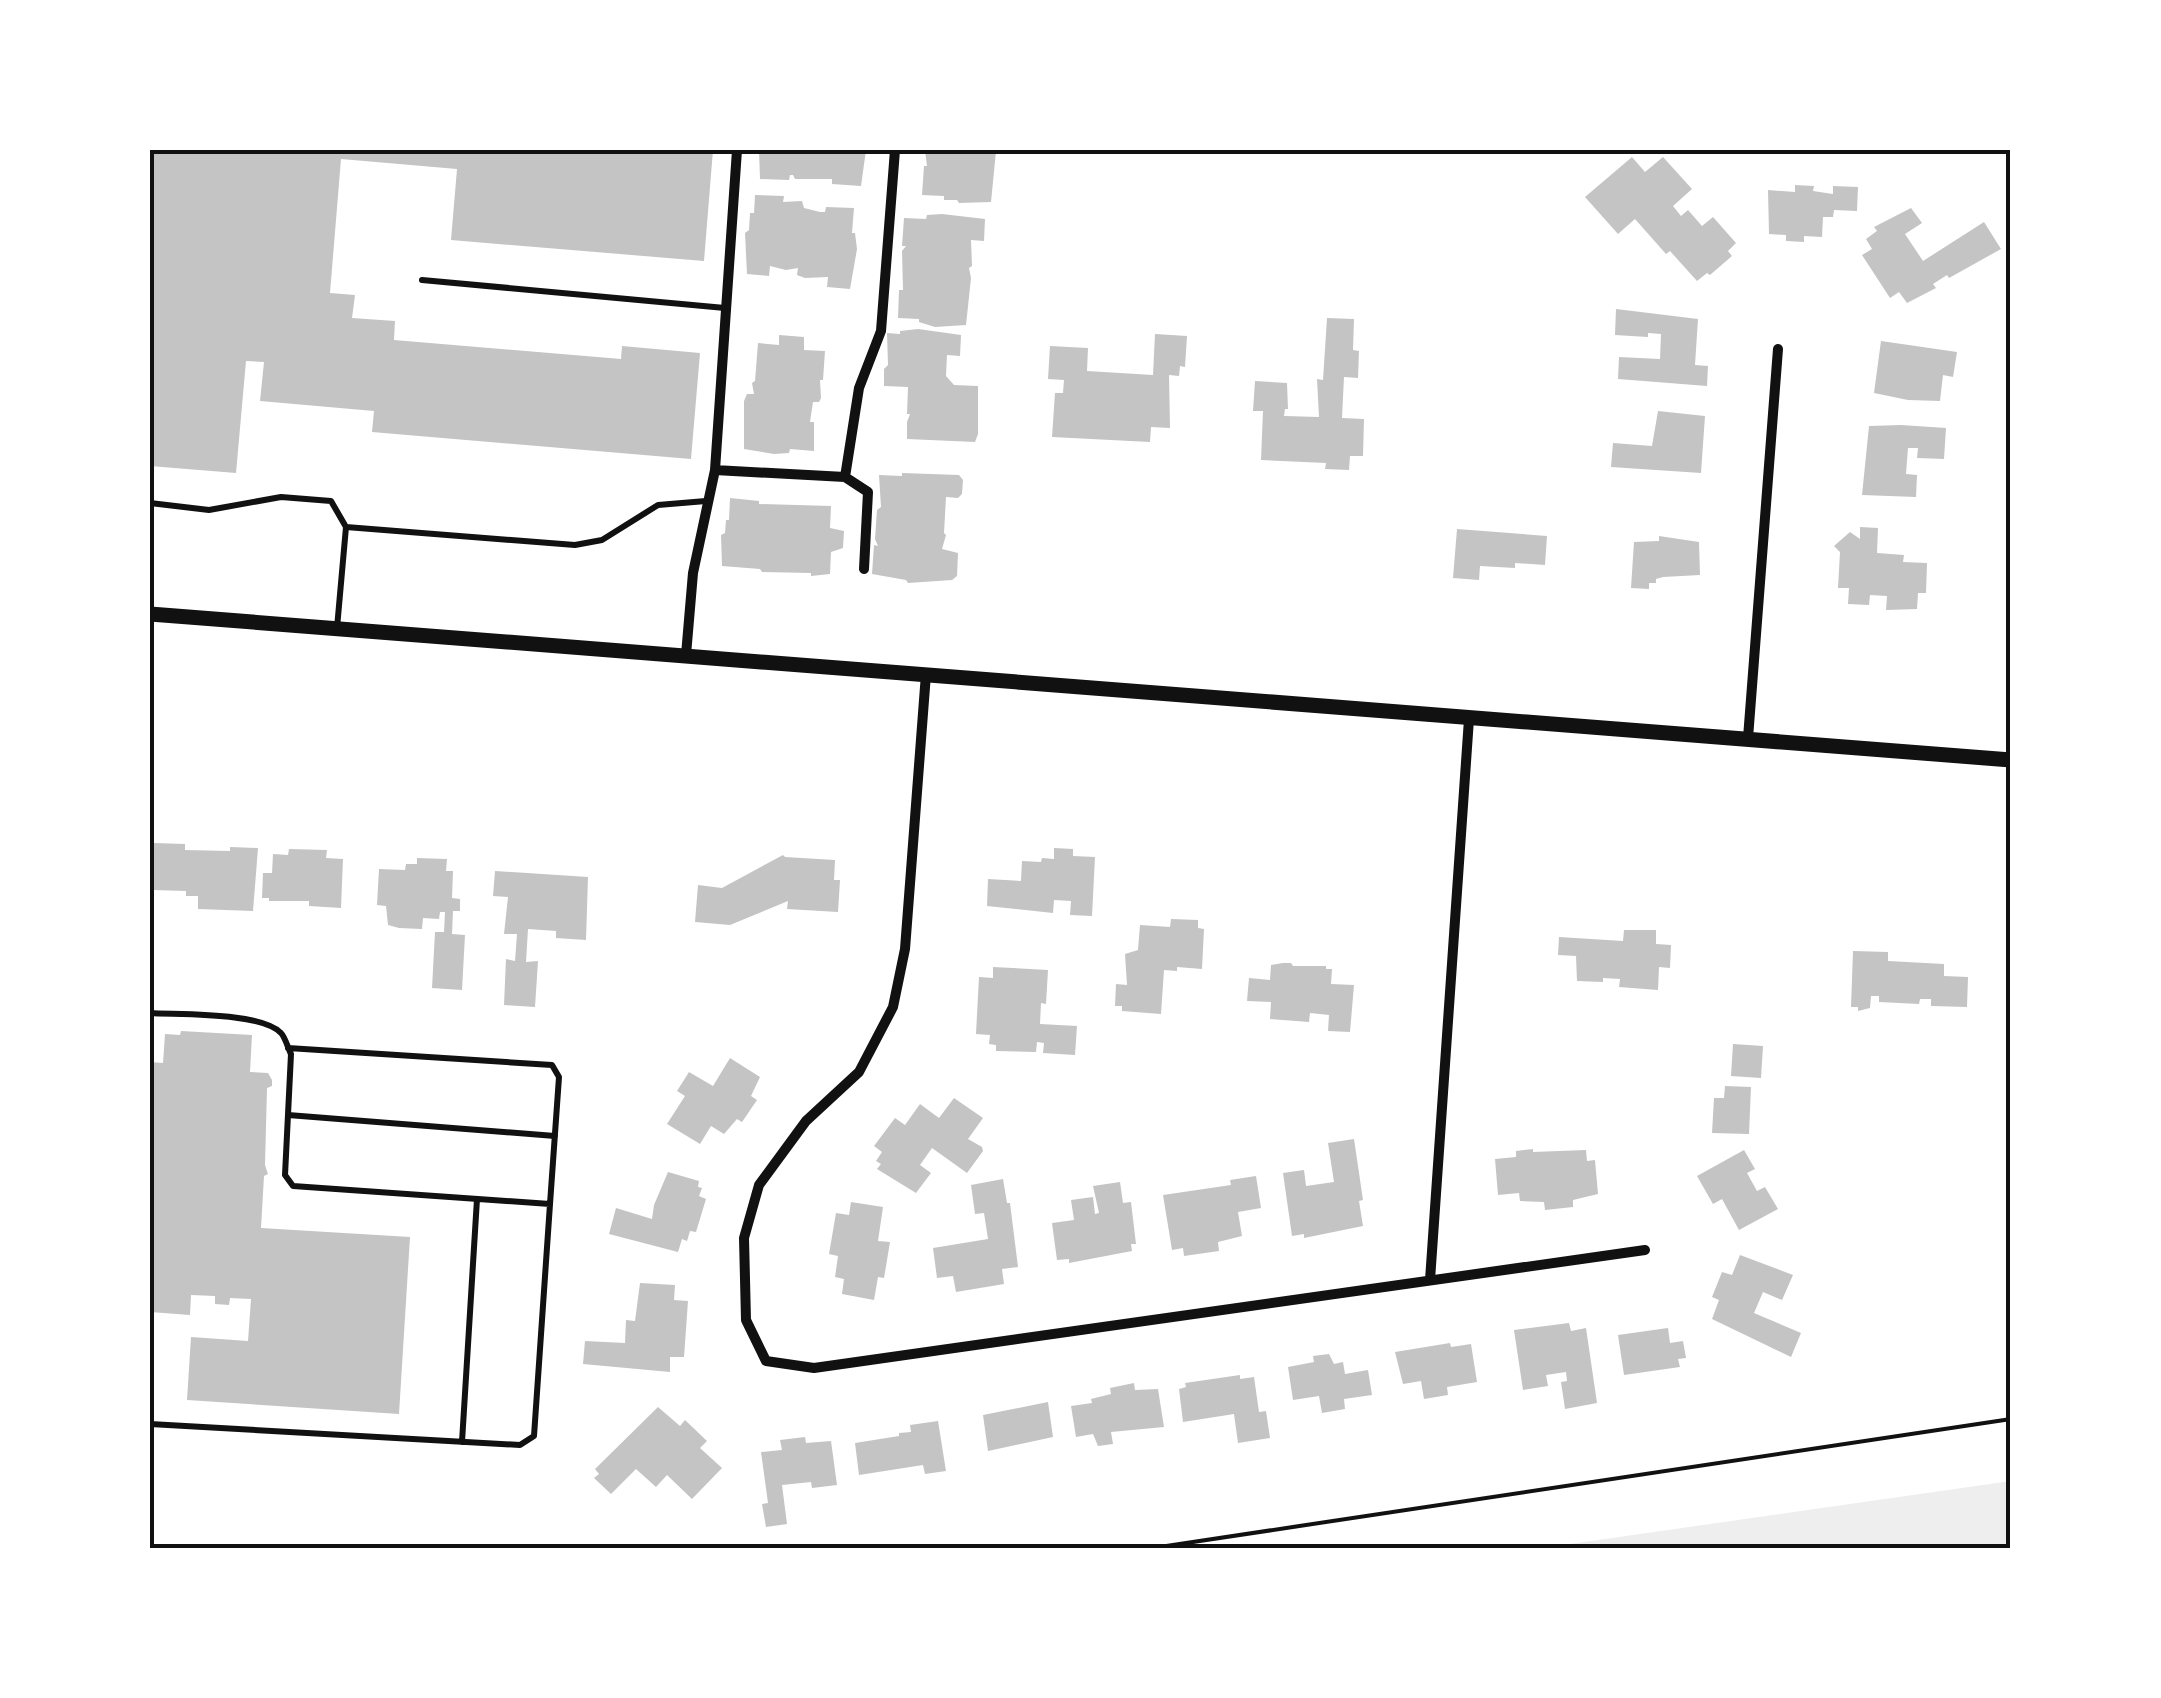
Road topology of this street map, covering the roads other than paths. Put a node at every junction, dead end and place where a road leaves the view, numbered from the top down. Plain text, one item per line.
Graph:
1 (737, 150) edge
2 (895, 150) edge
3 (422, 280) dead end
4 (726, 308) junction
5 (1778, 349) dead end
6 (715, 470) junction
7 (845, 478) junction
8 (706, 501) junction
9 (150, 502) edge
10 (346, 526) junction
11 (864, 569) dead end
12 (150, 614) edge
13 (337, 630) junction
14 (686, 655) junction
15 (926, 674) junction
16 (1469, 718) junction
17 (1748, 738) junction
18 (2011, 760) edge
19 (150, 1013) edge
20 (288, 1048) junction
21 (288, 1114) junction
22 (555, 1136) junction
23 (477, 1198) junction
24 (550, 1204) junction
25 (1645, 1250) dead end
26 (1430, 1280) junction
27 (150, 1424) edge
28 (462, 1442) junction

1 - 4 street
2 - 7 street
3 - 4 lane
4 - 6 street
5 - 17 street
6 - 7 street
6 - 8 street
7 - 11 street
8 - 10 lane
8 - 14 street
9 - 10 lane
10 - 13 lane
12 - 13 street
13 - 14 street
14 - 15 street
15 - 16 street
15 - 26 street
16 - 17 street
16 - 26 street
17 - 18 street
19 - 20 lane
20 - 21 lane
20 - 22 lane
21 - 22 lane
21 - 23 lane
22 - 24 lane
23 - 24 lane
23 - 28 lane
24 - 28 lane
25 - 26 street
27 - 28 lane

